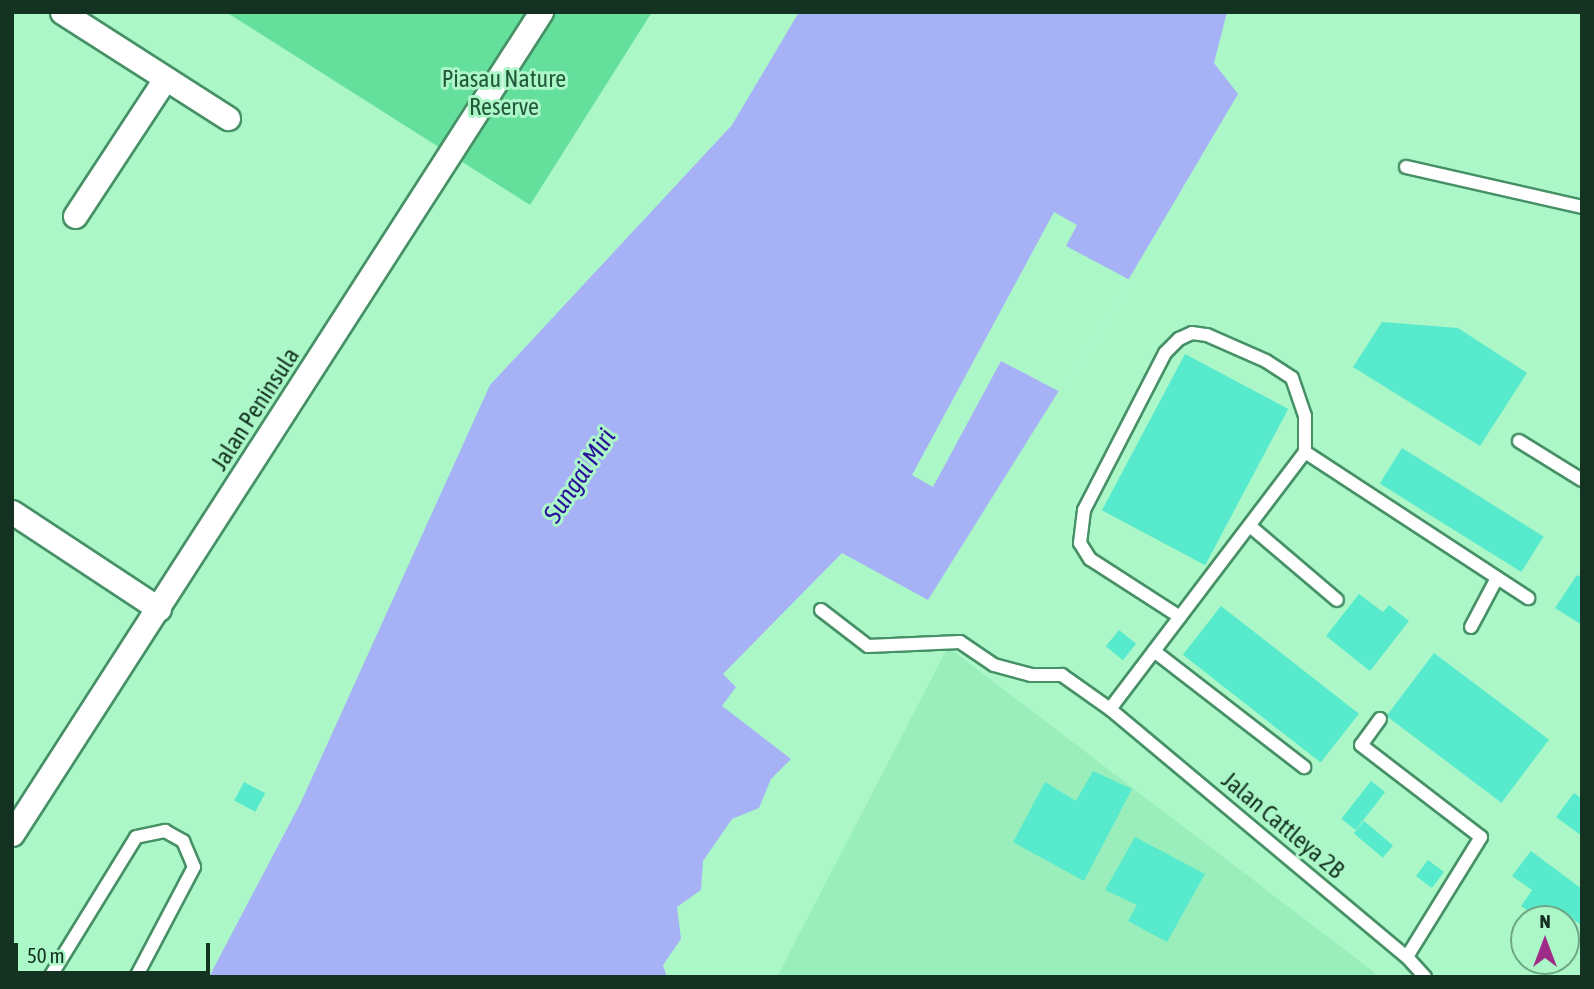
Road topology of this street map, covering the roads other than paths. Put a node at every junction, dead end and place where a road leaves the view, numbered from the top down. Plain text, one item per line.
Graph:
1 (62, 12) edge
2 (541, 12) edge
3 (165, 79) junction
4 (228, 118) dead end
5 (1406, 167) dead end
6 (1582, 207) edge
7 (75, 216) dead end
8 (1519, 441) dead end
9 (1306, 452) junction
10 (1582, 480) edge
11 (12, 512) edge
12 (1250, 526) junction
13 (1497, 578) junction
14 (1528, 598) dead end
15 (1337, 600) dead end
16 (159, 609) junction
17 (821, 610) dead end
18 (1180, 618) junction
19 (1471, 627) dead end
20 (1154, 651) junction
21 (1110, 709) junction
22 (1380, 719) dead end
23 (1304, 767) dead end
24 (12, 834) edge
25 (1407, 957) junction
26 (51, 977) edge
27 (136, 977) edge
28 (1425, 977) edge

1 - 3 street
2 - 16 street, Jalan Peninsula
3 - 4 street
3 - 7 street
5 - 6 lane
8 - 10 lane
9 - 12 lane
9 - 13 lane
9 - 18 lane
11 - 16 street
12 - 15 lane
12 - 18 lane
13 - 14 lane
13 - 19 lane
16 - 24 street, Jalan Peninsula
17 - 21 lane, Jalan Cattleya 2B
18 - 20 lane
20 - 21 lane
20 - 23 lane
21 - 25 lane, Jalan Cattleya 2B
22 - 25 lane
25 - 28 lane, Jalan Cattleya 2B
26 - 27 lane

